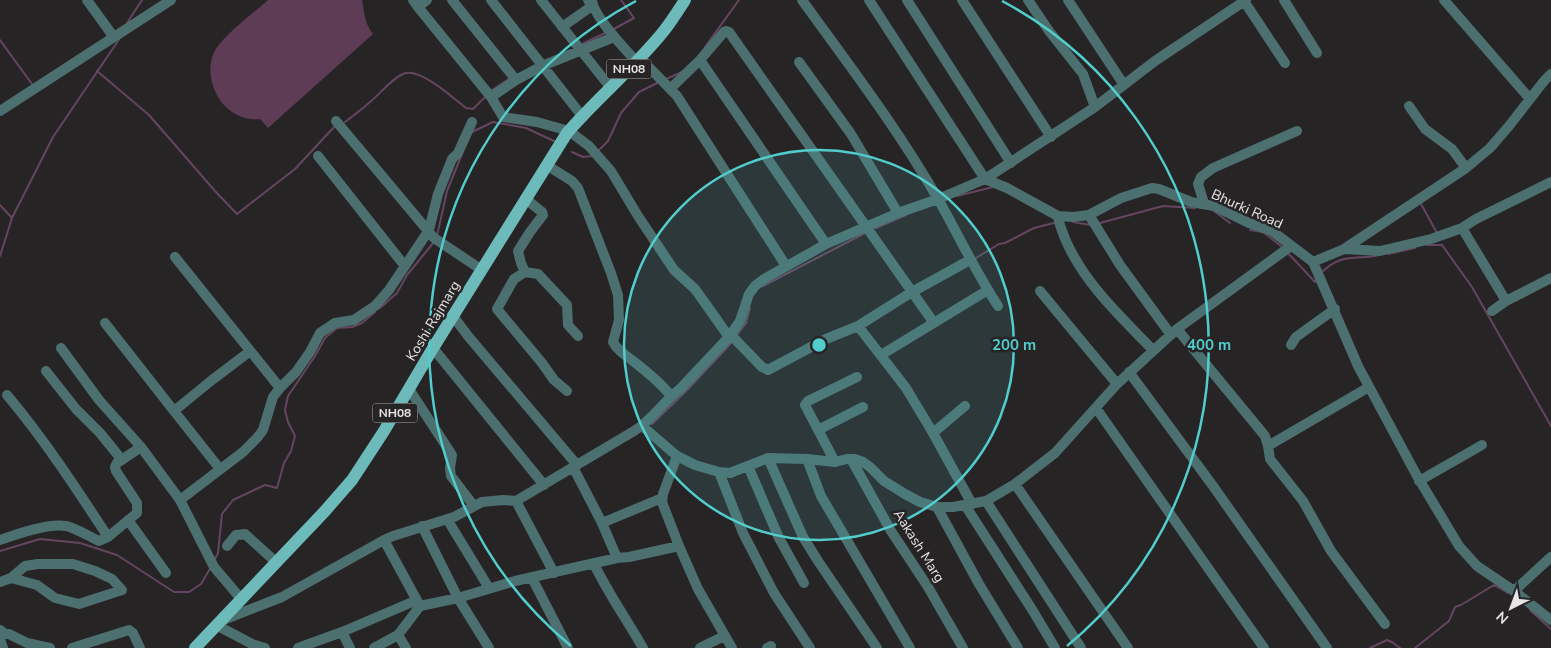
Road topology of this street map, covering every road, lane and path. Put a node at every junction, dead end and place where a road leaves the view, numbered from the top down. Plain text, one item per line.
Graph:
1 (87, 0) edge
2 (171, 0) edge
3 (452, 0) edge
4 (492, 0) edge
5 (541, 0) edge
6 (685, 0) edge
7 (802, 0) edge
8 (869, 0) edge
9 (907, 0) edge
10 (962, 0) edge
11 (1028, 0) edge
12 (1068, 0) edge
13 (1284, 0) edge
14 (1444, 0) edge
15 (1245, 1) edge
16 (419, 2) edge
17 (591, 2) edge
18 (562, 27) junction
19 (611, 32) junction
20 (113, 36) junction
21 (578, 48) junction
22 (1317, 53) dead end
23 (638, 59) junction
24 (700, 60) junction
25 (799, 62) dead end
26 (1285, 63) dead end
27 (540, 64) junction
28 (1551, 74) edge
29 (512, 76) junction
30 (1124, 85) junction
31 (610, 87) junction
32 (670, 87) junction
33 (488, 93) junction
34 (1530, 99) junction
35 (1409, 106) dead end
36 (1095, 107) junction
37 (0, 111) edge
38 (582, 116) junction
39 (336, 121) dead end
40 (472, 122) dead end
41 (1297, 131) dead end
42 (568, 132) junction
43 (1051, 137) junction
44 (318, 156) dead end
45 (1010, 163) junction
46 (548, 166) junction
47 (1466, 168) junction
48 (985, 179) junction
49 (1551, 182) edge
50 (938, 199) junction
51 (526, 200) junction
52 (1204, 204) junction
53 (898, 213) junction
54 (1089, 215) junction
55 (1058, 216) junction
56 (867, 227) junction
57 (1462, 228) junction
58 (434, 237) junction
59 (826, 244) junction
60 (1291, 246) junction
61 (1344, 249) junction
62 (175, 258) dead end
63 (970, 260) junction
64 (404, 265) junction
65 (1315, 265) junction
66 (786, 266) junction
67 (482, 270) junction
68 (525, 272) junction
69 (1551, 278) edge
70 (988, 290) junction
71 (1040, 291) dead end
72 (912, 292) junction
73 (1506, 301) junction
74 (998, 306) dead end
75 (1335, 309) junction
76 (1492, 311) dead end
77 (453, 316) junction
78 (105, 323) dead end
79 (934, 323) junction
80 (858, 326) junction
81 (1174, 332) junction
82 (578, 336) dead end
83 (730, 336) junction
84 (1290, 345) dead end
85 (61, 348) dead end
86 (433, 348) junction
87 (1153, 350) junction
88 (249, 352) junction
89 (880, 355) junction
90 (46, 371) dead end
91 (1129, 372) junction
92 (857, 377) dead end
93 (1117, 384) junction
94 (1369, 387) junction
95 (280, 388) junction
96 (409, 389) junction
97 (567, 391) dead end
98 (7, 394) dead end
99 (671, 396) junction
100 (965, 406) dead end
101 (863, 407) dead end
102 (1096, 408) junction
103 (174, 411) junction
104 (642, 426) junction
105 (818, 430) junction
106 (933, 433) junction
107 (1482, 445) dead end
108 (1268, 446) junction
109 (141, 447) junction
110 (677, 456) junction
111 (768, 458) junction
112 (807, 458) junction
113 (851, 459) junction
114 (122, 460) junction
115 (835, 462) junction
116 (575, 466) junction
117 (748, 466) junction
118 (220, 469) junction
119 (719, 472) junction
120 (1420, 481) junction
121 (544, 484) junction
122 (1015, 484) junction
123 (662, 498) junction
124 (180, 500) junction
125 (516, 501) junction
126 (986, 501) junction
127 (968, 504) junction
128 (474, 506) junction
129 (937, 507) junction
130 (447, 519) junction
131 (128, 520) junction
132 (602, 523) junction
133 (422, 526) junction
134 (108, 537) junction
135 (0, 540) edge
136 (384, 540) junction
137 (227, 546) dead end
138 (678, 546) junction
139 (1551, 557) edge
140 (617, 558) junction
141 (276, 563) junction
142 (594, 564) junction
143 (554, 573) junction
144 (166, 574) dead end
145 (11, 578) junction
146 (532, 578) junction
147 (0, 582) edge
148 (804, 583) dead end
149 (489, 588) junction
150 (1514, 591) junction
151 (458, 598) junction
152 (242, 600) junction
153 (419, 603) junction
154 (1551, 620) edge
155 (220, 623) junction
156 (1385, 624) dead end
157 (0, 630) edge
158 (342, 632) junction
159 (398, 635) junction
160 (724, 636) junction
161 (0, 639) edge
162 (3, 648) edge
163 (50, 648) edge
164 (72, 648) edge
165 (140, 648) edge
166 (196, 648) edge
167 (265, 648) edge
168 (298, 648) edge
169 (350, 648) edge
170 (374, 648) edge
171 (406, 648) edge
172 (489, 648) edge
173 (568, 648) edge
174 (643, 648) edge
175 (700, 648) edge
176 (732, 648) edge
177 (810, 648) edge
178 (877, 648) edge
179 (910, 648) edge
180 (963, 648) edge
181 (1018, 648) edge
182 (1055, 648) edge
183 (1081, 648) edge
184 (1128, 648) edge
185 (1264, 648) edge
186 (1327, 648) edge

1 - 20 street
2 - 20 street
3 - 29 street
4 - 27 street
5 - 18 street
6 - 23 main road, Koshi Rajmarg / NH08
7 - 50 street
8 - 48 street
9 - 45 street
10 - 43 street
11 - 36 street
12 - 30 street
13 - 22 street
14 - 34 street
15 - 26 street
15 - 30 street
16 - 33 street
17 - 18 street
17 - 19 street
18 - 21 street
19 - 21 street
19 - 23 street
20 - 37 street
21 - 27 street
21 - 31 street
23 - 31 main road, Koshi Rajmarg / NH08
23 - 32 street
24 - 32 street
24 - 56 street
24 - 59 street
25 - 53 street
27 - 29 street
27 - 38 street
28 - 34 street
29 - 33 street
30 - 36 street
31 - 38 main road, Koshi Rajmarg / NH08
32 - 66 street
33 - 42 street
34 - 47 street
35 - 47 street
36 - 43 street
38 - 42 main road, Koshi Rajmarg / NH08
39 - 58 street
40 - 58 street
41 - 52 street
42 - 46 main road, Koshi Rajmarg / NH08
42 - 83 street
43 - 45 street
44 - 64 street
45 - 48 street
46 - 51 main road, Koshi Rajmarg / NH08
46 - 99 street
47 - 61 street
48 - 50 street
48 - 55 street, Bhurki Road
49 - 57 street
50 - 53 street
50 - 63 street
51 - 67 main road, Koshi Rajmarg / NH08
51 - 68 street
52 - 54 street, Bhurki Road
52 - 60 street, Bhurki Road
53 - 56 street
54 - 55 street, Bhurki Road
54 - 81 street
55 - 87 street
56 - 59 street
56 - 72 street
57 - 61 street
57 - 73 street
58 - 64 street
58 - 67 street
59 - 66 street
60 - 65 street, Bhurki Road
60 - 81 street
61 - 65 street
62 - 88 street
63 - 70 street
63 - 72 street
64 - 95 street
65 - 75 street, Bhurki Road
66 - 83 street
67 - 77 main road, Koshi Rajmarg / NH08
68 - 82 street
68 - 97 street
69 - 73 street
70 - 74 street
70 - 79 street
71 - 93 street
72 - 79 street
72 - 80 street
73 - 76 street
75 - 84 street
75 - 94 street, Bhurki Road
77 - 86 main road, Koshi Rajmarg / NH08
77 - 116 street
78 - 103 street
79 - 89 street
80 - 83 street
80 - 89 street
81 - 87 street
81 - 108 street
83 - 99 street
85 - 109 street
86 - 96 main road, Koshi Rajmarg / NH08
86 - 121 street
87 - 91 street
88 - 95 street
88 - 103 street
89 - 106 street
90 - 114 street
91 - 93 street
91 - 186 street
92 - 105 street
93 - 102 street
94 - 108 street
94 - 120 street, Bhurki Road
95 - 118 street
96 - 128 street
96 - 141 main road, Koshi Rajmarg / NH08
98 - 134 street
99 - 104 street
100 - 106 street
101 - 105 street
102 - 122 street
102 - 185 street
103 - 118 street
104 - 110 street
104 - 116 street
105 - 115 street
106 - 127 street
107 - 120 street
108 - 156 street
109 - 114 street
109 - 124 street
110 - 119 street
110 - 123 street
111 - 112 street
111 - 117 street
111 - 178 street
112 - 115 street
112 - 179 street
113 - 115 street
113 - 129 street
113 - 180 street, Aakash Marg
114 - 131 street
116 - 121 street
116 - 132 street
117 - 119 street
117 - 148 street
118 - 124 street
119 - 177 street
120 - 150 street, Bhurki Road
121 - 125 street
122 - 126 street
122 - 184 street
123 - 132 street
123 - 138 street
124 - 152 street
125 - 128 street
125 - 143 street
126 - 127 street
126 - 183 street
127 - 129 street
127 - 182 street
128 - 130 street
129 - 181 street
130 - 133 street
130 - 149 street
131 - 134 street
131 - 144 street
132 - 140 street
133 - 136 street
133 - 151 street
134 - 135 street
136 - 153 street
136 - 155 street
137 - 141 street
138 - 140 street
138 - 160 street
139 - 150 street
140 - 142 street
141 - 152 main road, Koshi Rajmarg / NH08
142 - 143 street
142 - 174 street
143 - 146 street
145 - 145 street
145 - 147 street
146 - 149 street
146 - 173 street
149 - 151 street
150 - 154 street, Bhurki Road
151 - 153 street
151 - 172 street
152 - 155 main road, Koshi Rajmarg / NH08
153 - 158 street
153 - 159 street
155 - 166 main road, Koshi Rajmarg / NH08
155 - 167 street
157 - 163 street
158 - 168 street
158 - 169 street
159 - 170 street
159 - 171 street
160 - 175 street
160 - 176 street
161 - 162 street
164 - 165 street

